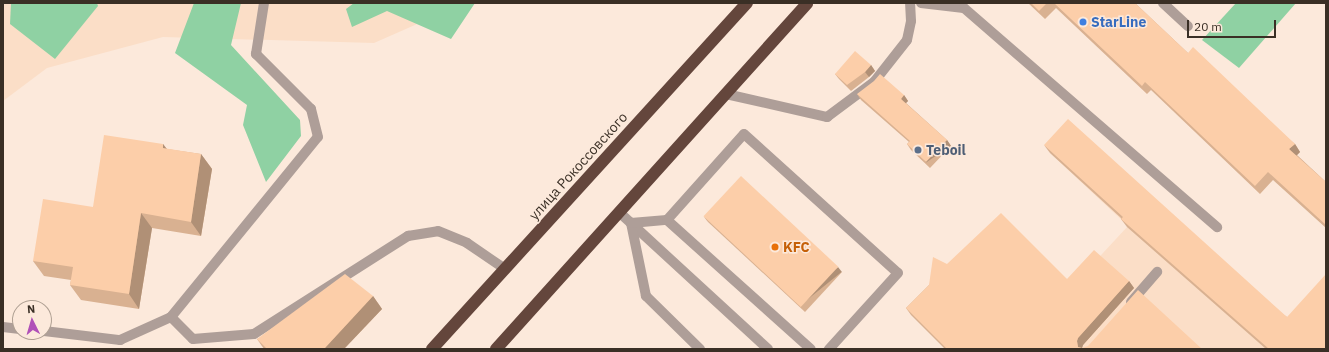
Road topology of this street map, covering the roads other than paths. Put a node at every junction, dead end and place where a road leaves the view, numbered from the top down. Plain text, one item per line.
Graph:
1 (264, 3) edge
2 (747, 3) edge
3 (806, 3) edge
4 (910, 3) edge
5 (921, 3) edge
6 (1163, 3) edge
7 (1188, 26) dead end
8 (726, 94) junction
9 (620, 213) junction
10 (667, 220) junction
11 (631, 222) junction
12 (1216, 227) dead end
13 (505, 269) junction
14 (1157, 272) dead end
15 (1125, 308) edge
16 (171, 317) junction
17 (52, 332) edge
18 (432, 349) edge
19 (496, 349) edge
20 (700, 349) edge
21 (768, 349) edge
22 (811, 349) edge
23 (830, 349) edge

1 - 16 street
2 - 13 highway, улица Рокоссовского
3 - 8 highway
4 - 8 street
5 - 12 street
6 - 7 street
8 - 9 highway
9 - 11 street
9 - 19 highway
10 - 11 street
10 - 22 street
10 - 23 street
11 - 20 street
11 - 21 street
13 - 16 street
13 - 18 highway, улица Рокоссовского
14 - 15 street
16 - 17 street

